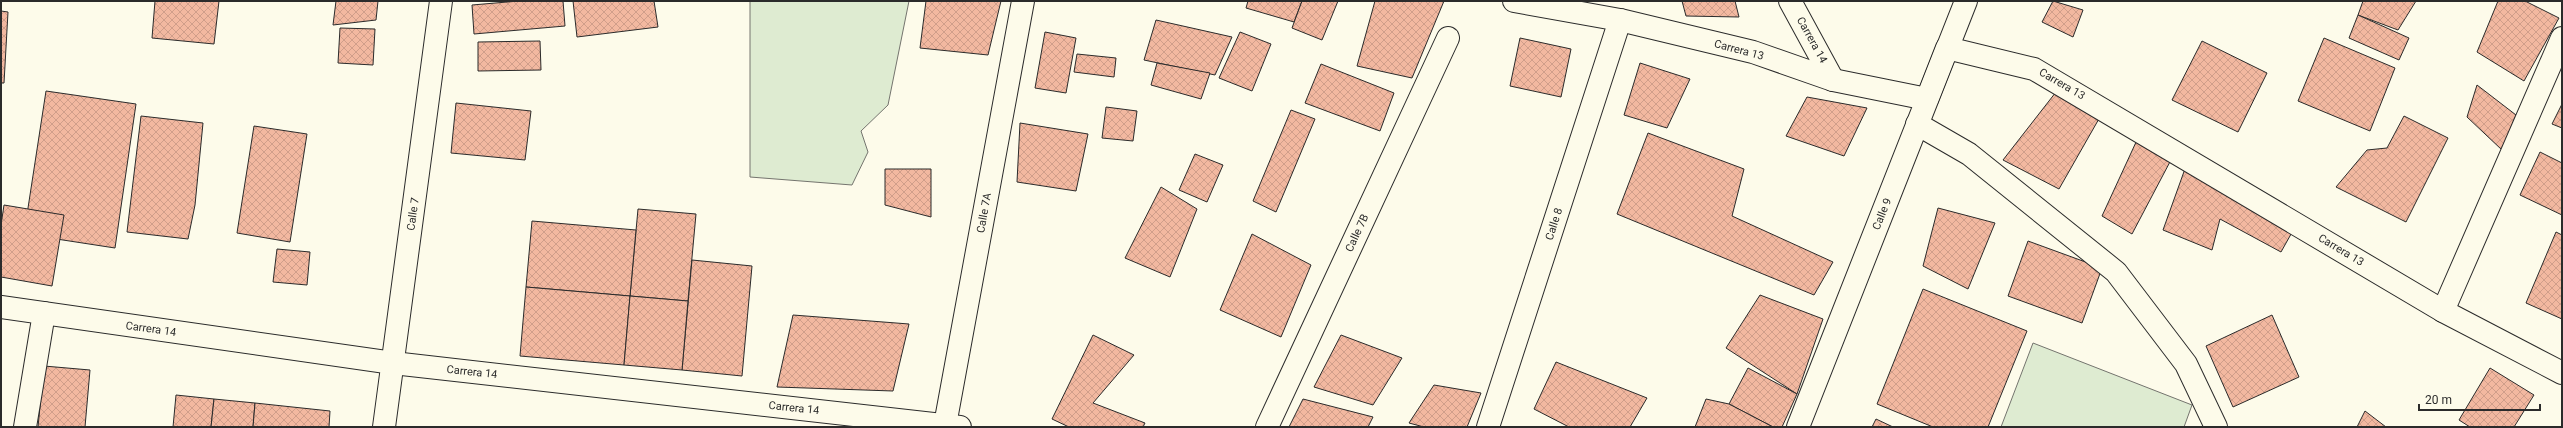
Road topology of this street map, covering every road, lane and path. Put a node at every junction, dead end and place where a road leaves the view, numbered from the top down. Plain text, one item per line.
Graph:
1 (441, 1) edge
2 (1023, 1) edge
3 (1514, 1) edge
4 (1790, 1) edge
5 (1966, 1) edge
6 (1620, 20) junction
7 (1448, 38) dead end
8 (2562, 38) edge
9 (1947, 48) junction
10 (1833, 80) junction
11 (1917, 124) junction
12 (1, 307) edge
13 (2443, 311) junction
14 (44, 313) junction
15 (393, 363) junction
16 (2562, 373) edge
17 (952, 426) edge
18 (25, 427) edge
19 (384, 427) edge
20 (1267, 427) edge
21 (1488, 427) edge
22 (1798, 427) edge
23 (2216, 427) edge

1 - 15 street, Calle 7
2 - 17 street, Calle 7A
3 - 6 street, Carrera 13
4 - 10 street, Carrera 14
5 - 9 street, Calle 9
6 - 10 street, Carrera 13
6 - 21 street, Calle 8
7 - 20 street, Calle 7B
8 - 13 street
9 - 10 street, Carrera 13
9 - 11 street, Calle 9
9 - 13 street, Carrera 13
11 - 22 street, Calle 9
11 - 23 street
12 - 14 street, Carrera 14
13 - 16 street, Carrera 13
14 - 15 street, Carrera 14
14 - 18 street
15 - 17 street, Carrera 14
15 - 19 street, Calle 7

